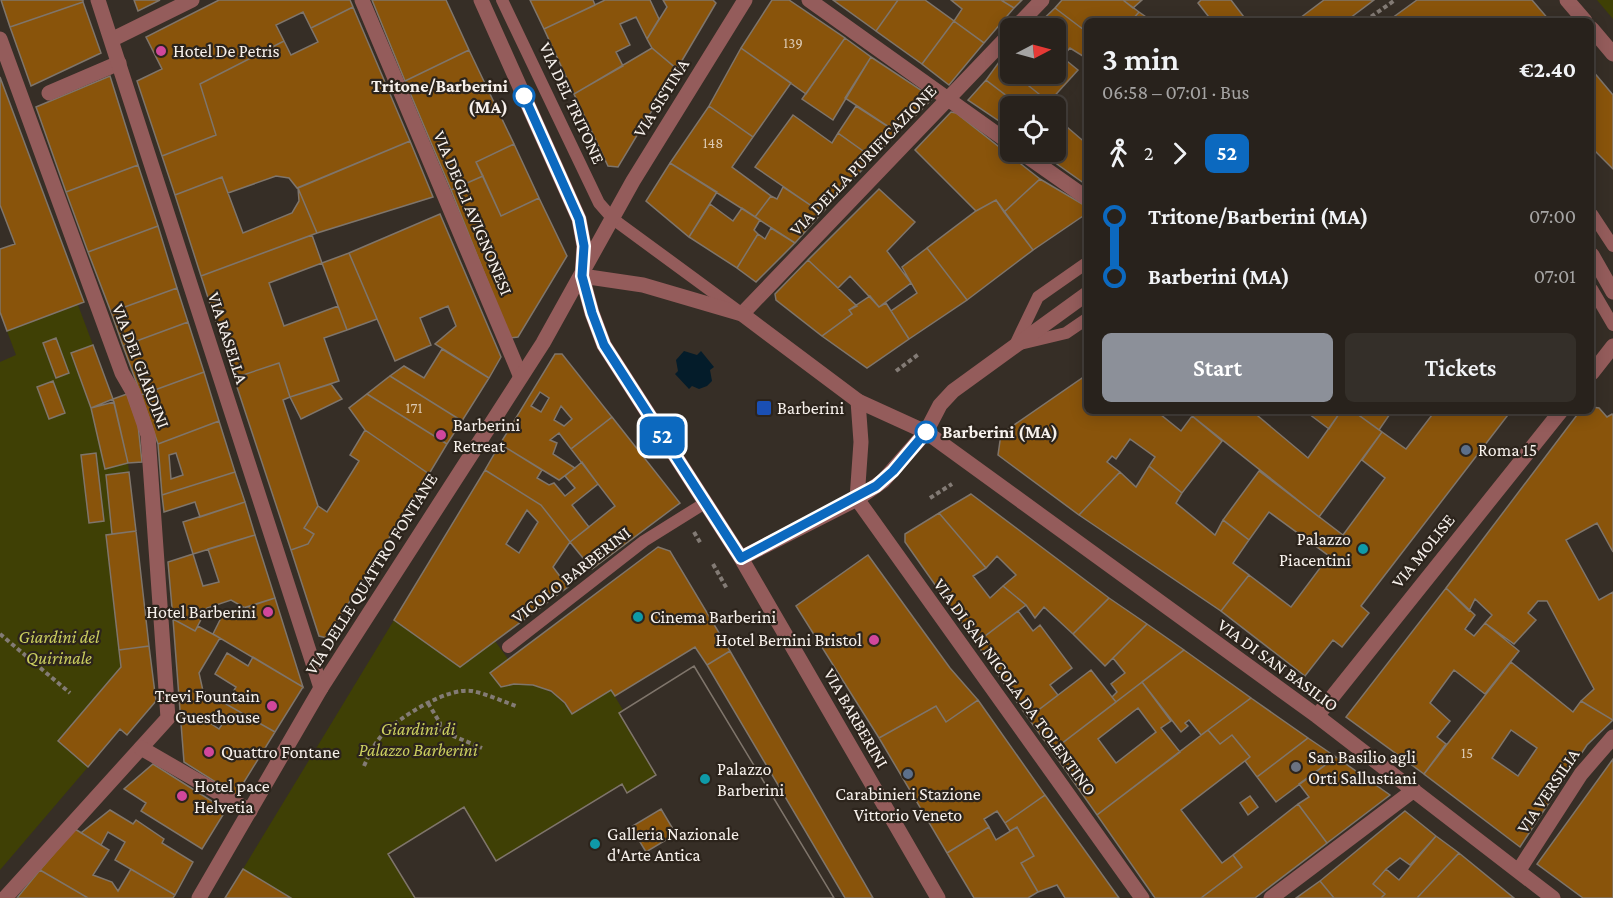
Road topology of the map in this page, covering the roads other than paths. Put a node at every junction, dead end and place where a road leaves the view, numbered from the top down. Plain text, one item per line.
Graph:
1 (98, 0) edge
2 (192, 0) edge
3 (362, 0) edge
4 (481, 0) edge
5 (502, 0) edge
6 (745, 0) edge
7 (809, 0) edge
8 (1042, 0) edge
9 (1567, 0) edge
10 (1025, 18) edge
11 (1582, 18) edge
12 (1594, 31) edge
13 (0, 39) edge
14 (111, 40) junction
15 (1000, 45) edge
16 (1613, 54) edge
17 (119, 63) junction
18 (50, 93) dead end
19 (948, 99) junction
20 (1000, 136) edge
21 (1035, 162) edge
22 (1084, 197) edge
23 (1594, 217) edge
24 (613, 219) junction
25 (1613, 246) edge
26 (1594, 259) edge
27 (1084, 265) edge
28 (582, 276) junction
29 (1594, 292) edge
30 (1613, 292) edge
31 (1084, 296) edge
32 (742, 314) junction
33 (1084, 321) edge
34 (1613, 325) edge
35 (1016, 345) junction
36 (1613, 346) edge
37 (1594, 370) edge
38 (520, 375) junction
39 (858, 401) junction
40 (1559, 414) edge
41 (926, 432) junction
42 (857, 499) junction
43 (705, 502) junction
44 (741, 558) junction
45 (508, 646) dead end
46 (321, 688) junction
47 (1317, 716) junction
48 (1613, 737) edge
49 (141, 748) junction
50 (1414, 790) junction
51 (250, 811) junction
52 (1519, 870) junction
53 (5, 898) edge
54 (199, 898) edge
55 (938, 898) edge
56 (1142, 898) edge
57 (1271, 898) edge
58 (1553, 898) edge

1 - 14 street, VIA RASELLA
2 - 14 street
3 - 38 street, VIA DEGLI AVIGNONESI
4 - 28 street
5 - 24 lane, VIA DEL TRITONE
6 - 24 street, VIA SISTINA
7 - 19 street
8 - 10 street
9 - 11 street
12 - 16 street
13 - 49 street, VIA DEI GIARDINI
14 - 17 street, VIA RASELLA
15 - 19 street, VIA DELLA PURIFICAZIONE
17 - 18 street
17 - 46 street, VIA RASELLA
19 - 20 street
19 - 32 street, VIA DELLA PURIFICAZIONE
21 - 22 street
23 - 25 lane
24 - 28 street, VIA SISTINA
24 - 32 lane, VIA DEL TRITONE
26 - 30 street
27 - 35 lane
28 - 32 street
28 - 38 street, VIA DELLE QUATTRO FONTANE
28 - 43 street, VIA BARBERINI
29 - 34 lane
31 - 35 street
32 - 39 street, VIA DI SAN BASILIO
33 - 35 lane
35 - 41 street
36 - 37 street
38 - 46 street, VIA DELLE QUATTRO FONTANE
39 - 41 street, VIA DI SAN BASILIO
39 - 42 street
40 - 47 street, VIA MOLISE
41 - 42 street
41 - 47 street, VIA DI SAN BASILIO
42 - 44 street
42 - 56 street, VIA DI SAN NICOLA DA TOLENTINO
43 - 44 street, VIA BARBERINI
43 - 45 lane, VICOLO BARBERINI
44 - 55 street, VIA BARBERINI
46 - 51 street, VIA DELLE QUATTRO FONTANE
47 - 50 street, VIA DI SAN BASILIO
48 - 52 street, VIA VERSILIA
49 - 51 street
49 - 53 street, VIA DEI GIARDINI
50 - 52 street, VIA DI SAN BASILIO
50 - 57 street
51 - 54 street, VIA DELLE QUATTRO FONTANE
52 - 58 street, VIA DI SAN BASILIO

